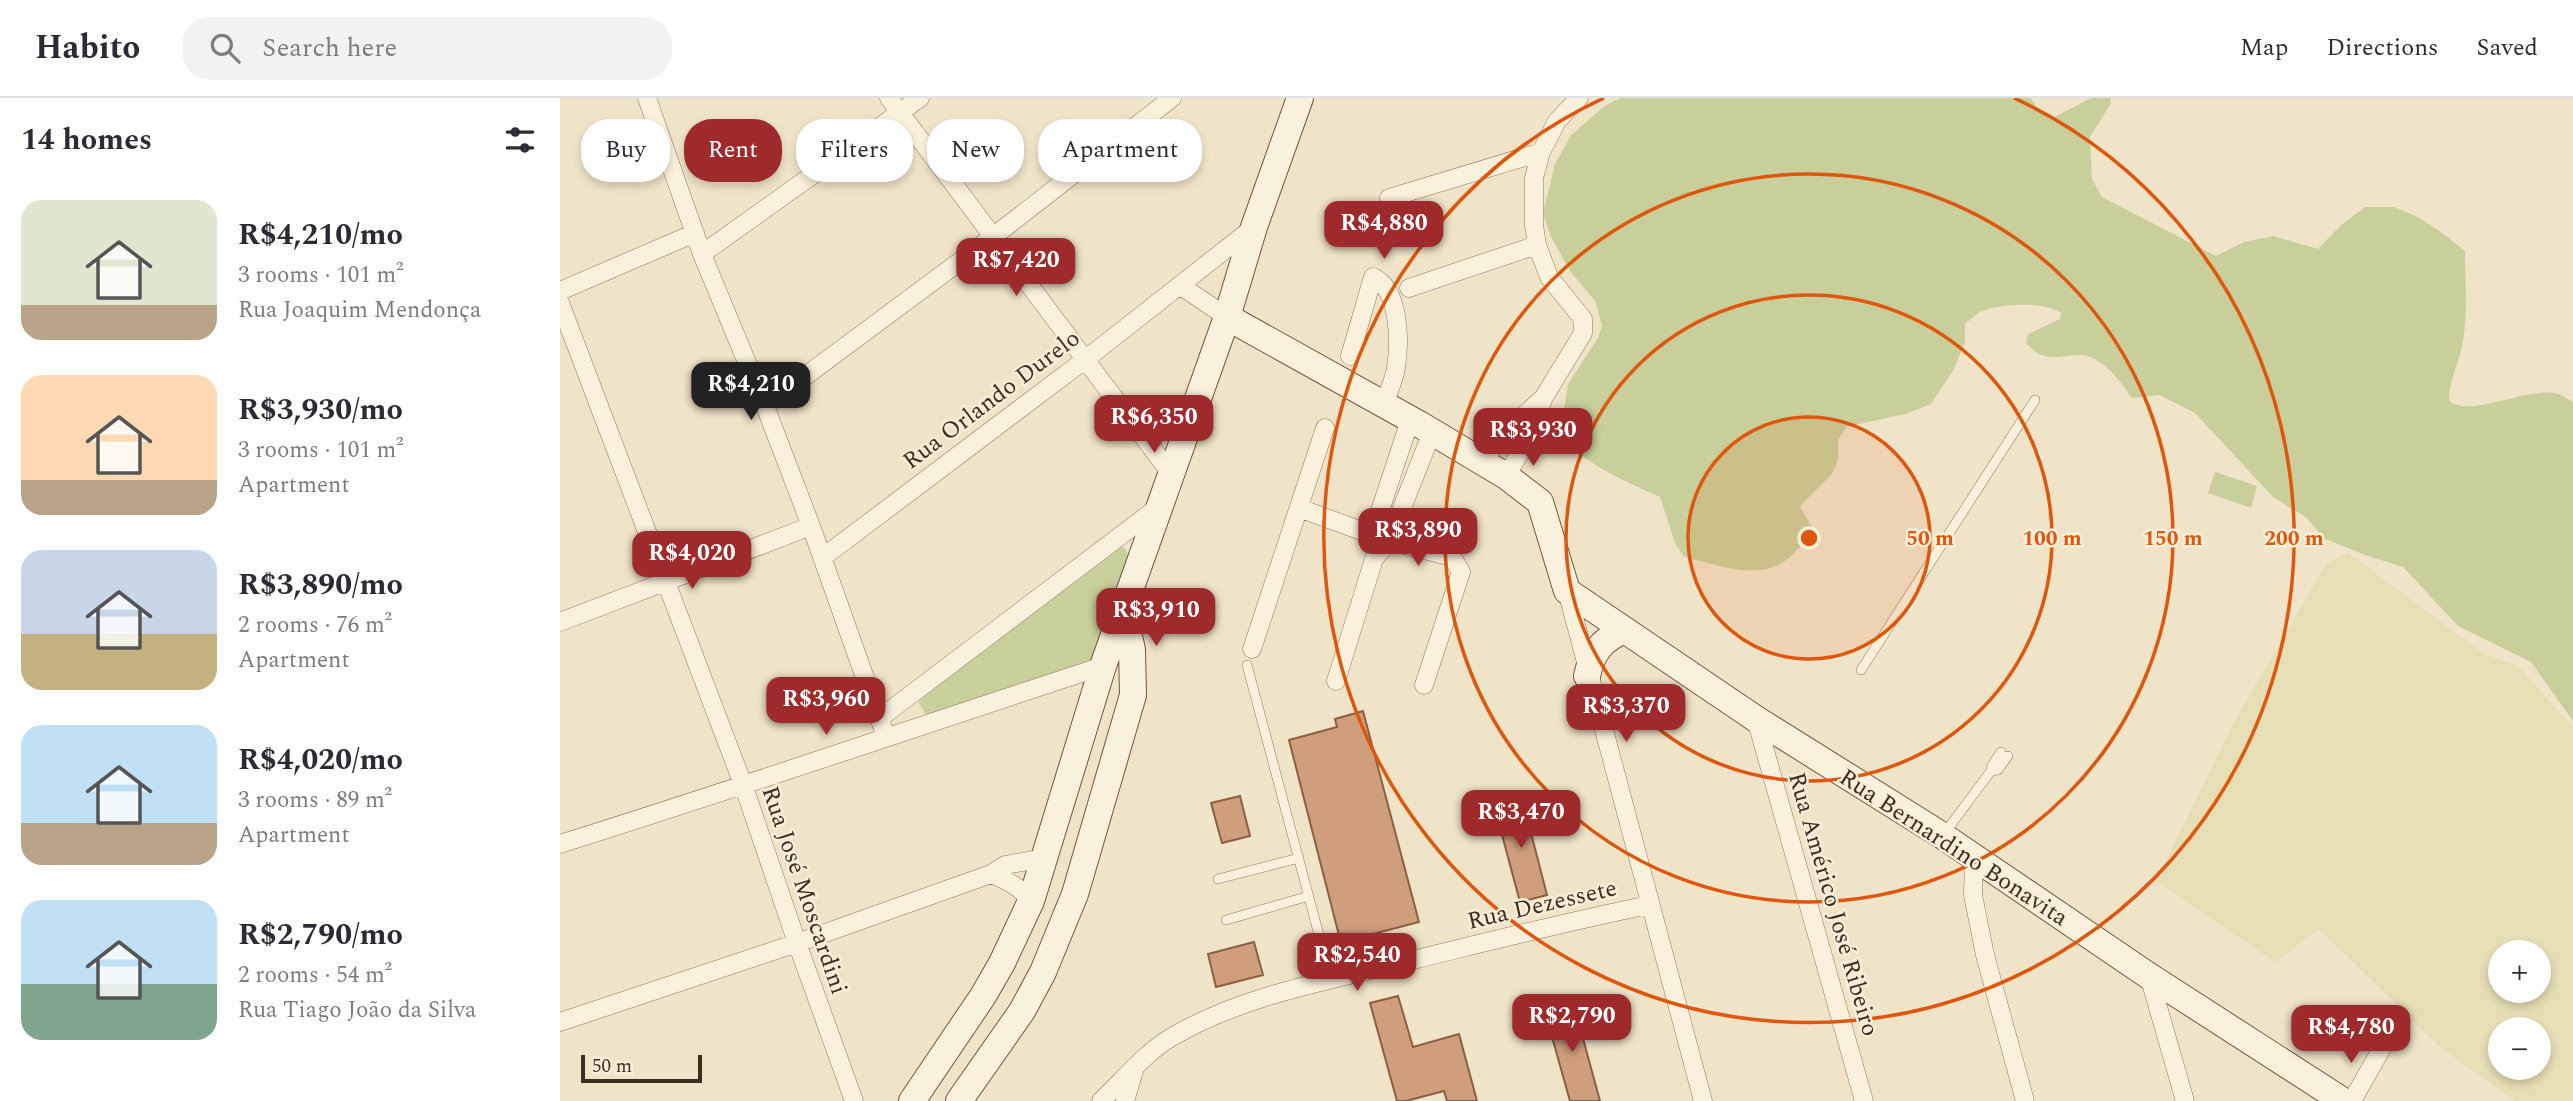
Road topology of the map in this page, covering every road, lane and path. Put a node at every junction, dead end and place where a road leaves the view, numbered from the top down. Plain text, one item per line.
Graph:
1 (889, 98) edge
2 (920, 98) edge
3 (1172, 98) edge
4 (1300, 98) edge
5 (1579, 98) edge
6 (652, 101) edge
7 (900, 113) junction
8 (1541, 152) junction
9 (1389, 198) dead end
10 (1254, 227) junction
11 (695, 233) junction
12 (994, 236) junction
13 (1537, 245) junction
14 (702, 254) junction
15 (1181, 286) junction
16 (1409, 288) dead end
17 (560, 290) edge
18 (560, 303) edge
19 (1227, 317) junction
20 (1350, 356) dead end
21 (1086, 359) junction
22 (1544, 397) junction
23 (2035, 400) dead end
24 (1384, 405) junction
25 (765, 406) junction
26 (1421, 426) junction
27 (1325, 428) dead end
28 (1482, 462) junction
29 (1172, 475) junction
30 (1506, 476) junction
31 (1157, 508) junction
32 (1299, 508) junction
33 (811, 526) junction
34 (1372, 535) junction
35 (1389, 541) junction
36 (822, 558) junction
37 (1374, 559) junction
38 (666, 580) junction
39 (1567, 591) junction
40 (1123, 607) junction
41 (560, 622) edge
42 (1623, 630) junction
43 (1250, 657) joint
44 (1103, 666) junction
45 (1861, 670) dead end
46 (1587, 676) junction
47 (1336, 681) dead end
48 (1424, 685) dead end
49 (880, 718) junction
50 (1756, 719) junction
51 (886, 737) junction
52 (2005, 754) dead end
53 (744, 786) junction
54 (1943, 836) junction
55 (560, 844) edge
56 (1974, 857) junction
57 (1045, 858) junction
58 (1299, 858) junction
59 (991, 874) junction
60 (1218, 879) dead end
61 (1309, 896) junction
62 (1031, 901) junction
63 (1649, 905) junction
64 (1226, 920) dead end
65 (797, 943) junction
66 (2149, 976) junction
67 (1331, 980) junction
68 (560, 1022) edge
69 (2382, 1048) dead end
70 (1135, 1068) junction
71 (854, 1101) edge
72 (912, 1101) edge
73 (959, 1101) edge
74 (1101, 1101) edge
75 (1125, 1101) edge
76 (1703, 1101) edge
77 (1864, 1101) edge
78 (2025, 1101) edge
79 (2185, 1101) edge
80 (2343, 1101) edge
81 (2352, 1101) edge

1 - 7 street
2 - 7 street
3 - 12 street
4 - 10 street
5 - 8 street
6 - 11 street
7 - 12 street
7 - 14 street
8 - 9 street
8 - 13 street
10 - 15 street, Rua Orlando Durelo
10 - 19 street
11 - 14 street
11 - 17 street
12 - 21 street
12 - 25 street
13 - 16 street
13 - 22 street
14 - 25 street
15 - 19 street
15 - 21 street, Rua Orlando Durelo
18 - 38 street, Rua José Moscardini
19 - 24 street
19 - 29 street
20 - 24 street
21 - 29 street
21 - 36 street, Rua Orlando Durelo
22 - 28 street
22 - 30 street
23 - 45 lane
24 - 26 street
25 - 33 street
26 - 28 street
26 - 34 street
26 - 35 street
27 - 32 street
28 - 30 street
29 - 31 street
30 - 39 street
31 - 40 street
31 - 49 street
32 - 34 street
32 - 43 street
33 - 36 street
33 - 38 street
34 - 35 street
34 - 37 street
35 - 37 street
35 - 48 street
36 - 49 street
37 - 47 street
38 - 41 street
38 - 53 street, Rua José Moscardini
39 - 42 street, Rua Bernardino Bonavita
39 - 46 street
40 - 44 street
40 - 73 street
42 - 46 street
42 - 50 street, Rua Bernardino Bonavita
43 - 58 lane
44 - 51 street
44 - 57 street
46 - 63 street
49 - 51 street
50 - 54 street, Rua Bernardino Bonavita
50 - 77 street, Rua Américo José Ribeiro
51 - 53 street
52 - 54 lane
53 - 55 street
53 - 65 street, Rua José Moscardini
54 - 56 street, Rua Bernardino Bonavita
56 - 66 street, Rua Bernardino Bonavita
56 - 78 street
57 - 59 street
57 - 62 street
58 - 60 lane
58 - 61 lane
59 - 62 street
59 - 65 street
61 - 64 lane
61 - 67 lane
62 - 72 street
63 - 67 street, Rua Dezessete
63 - 76 street
65 - 68 street
65 - 71 street, Rua José Moscardini
66 - 79 street
66 - 80 street, Rua Bernardino Bonavita
67 - 70 street, Rua Dezessete
69 - 81 street
70 - 74 street, Rua Dezessete
70 - 75 street

